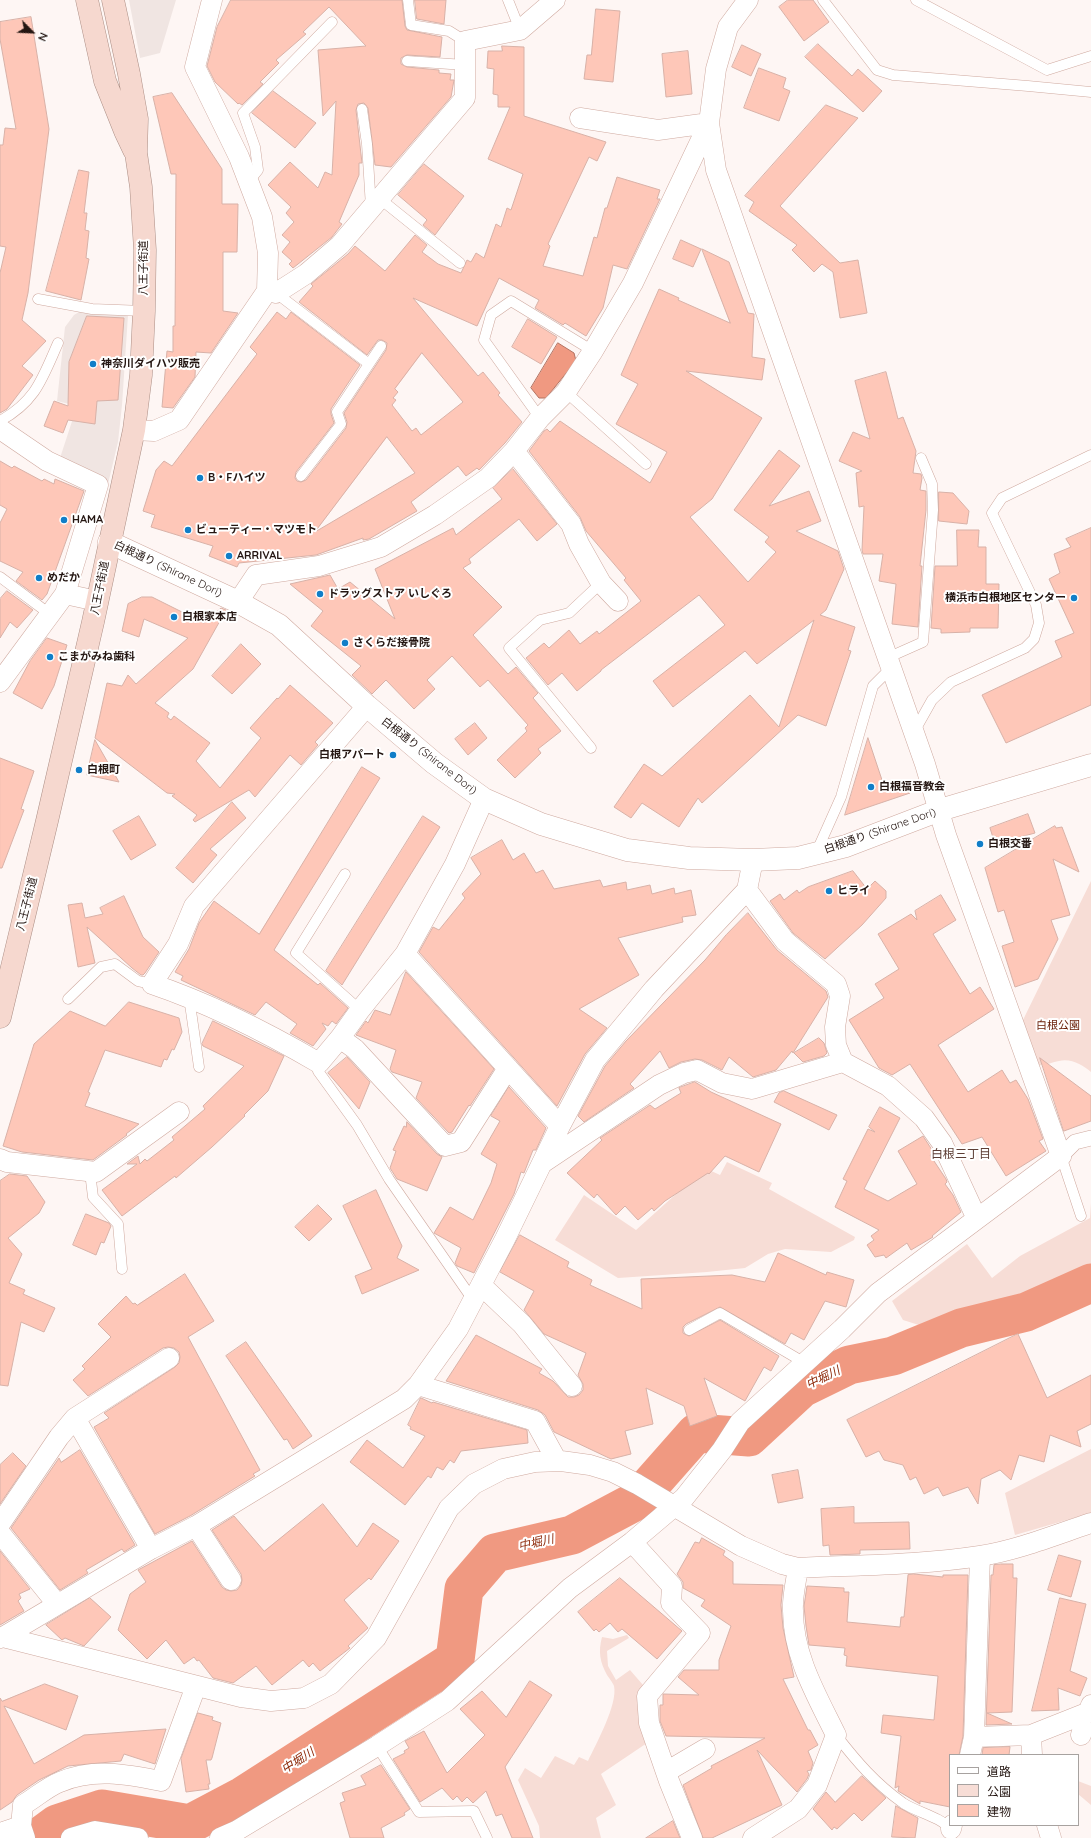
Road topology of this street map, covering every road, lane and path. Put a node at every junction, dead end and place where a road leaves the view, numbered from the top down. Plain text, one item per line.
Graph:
1 (87, 0) edge
2 (113, 0) edge
3 (212, 0) edge
4 (408, 0) edge
5 (508, 0) edge
6 (555, 0) edge
7 (748, 0) edge
8 (823, 0) edge
9 (916, 0) edge
10 (332, 22) dead end
11 (520, 30) junction
12 (465, 41) junction
13 (1091, 56) edge
14 (407, 61) dead end
15 (465, 65) junction
16 (1091, 92) edge
17 (362, 109) dead end
18 (580, 118) dead end
19 (708, 123) junction
20 (136, 152) junction
21 (249, 181) junction
22 (375, 203) junction
23 (460, 263) dead end
24 (271, 292) junction
25 (38, 298) dead end
26 (144, 311) junction
27 (58, 343) dead end
28 (381, 346) dead end
29 (593, 351) junction
30 (369, 364) junction
31 (566, 392) junction
32 (540, 418) junction
33 (0, 421) edge
34 (0, 428) edge
35 (134, 430) junction
36 (514, 451) junction
37 (1091, 455) edge
38 (921, 458) dead end
39 (646, 464) dead end
40 (301, 476) dead end
41 (109, 542) junction
42 (0, 577) edge
43 (601, 583) junction
44 (65, 594) junction
45 (97, 601) junction
46 (618, 601) dead end
47 (238, 602) junction
48 (51, 615) junction
49 (889, 663) junction
50 (0, 682) edge
51 (367, 706) junction
52 (914, 732) junction
53 (591, 748) dead end
54 (1091, 765) edge
55 (484, 799) junction
56 (940, 810) junction
57 (816, 853) junction
58 (753, 860) junction
59 (345, 874) dead end
60 (747, 890) junction
61 (405, 954) junction
62 (152, 984) junction
63 (189, 996) junction
64 (68, 999) dead end
65 (360, 1010) junction
66 (0, 1017) edge
67 (340, 1038) junction
68 (843, 1062) junction
69 (319, 1063) junction
70 (199, 1068) dead end
71 (508, 1068) junction
72 (179, 1112) dead end
73 (560, 1126) junction
74 (1091, 1138) edge
75 (1061, 1156) junction
76 (0, 1159) edge
77 (544, 1162) junction
78 (90, 1172) junction
79 (1081, 1216) dead end
80 (977, 1219) junction
81 (122, 1269) dead end
82 (477, 1293) junction
83 (689, 1330) dead end
84 (169, 1358) dead end
85 (805, 1363) junction
86 (418, 1385) junction
87 (572, 1386) dead end
88 (75, 1418) junction
89 (557, 1461) junction
90 (668, 1503) junction
91 (1091, 1523) edge
92 (0, 1524) edge
93 (196, 1526) junction
94 (0, 1533) edge
95 (632, 1542) junction
96 (150, 1549) junction
97 (980, 1556) junction
98 (798, 1568) junction
99 (231, 1580) dead end
100 (58, 1604) junction
101 (2, 1638) edge
102 (196, 1686) junction
103 (1090, 1709) edge
104 (836, 1735) junction
105 (1031, 1735) junction
106 (1081, 1735) dead end
107 (376, 1746) junction
108 (972, 1746) edge
109 (705, 1749) dead end
110 (1032, 1754) edge
111 (666, 1772) junction
112 (1047, 1826) edge
113 (952, 1831) edge
114 (23, 1832) edge
115 (0, 1833) edge
116 (71, 1838) edge
117 (138, 1838) edge
118 (220, 1838) edge
119 (487, 1838) edge
120 (692, 1838) edge
121 (753, 1838) edge
122 (1051, 1838) edge

1 - 20 highway, 八王子街道
2 - 20 highway, 八王子街道
3 - 21 street
4 - 12 lane
5 - 11 lane
6 - 11 street
7 - 19 street
8 - 16 lane
9 - 13 lane
10 - 21 lane
11 - 12 street
12 - 15 street
14 - 15 lane
15 - 22 street
17 - 22 lane
18 - 19 street
19 - 29 street
19 - 49 street
20 - 26 highway, 八王子街道
21 - 24 street
22 - 23 lane
22 - 24 street
24 - 30 lane
24 - 35 street
25 - 26 lane
26 - 35 highway, 八王子街道
27 - 33 lane
28 - 30 lane
29 - 31 street
29 - 32 lane
30 - 40 lane
31 - 32 street
31 - 39 lane
32 - 36 street
34 - 44 street
35 - 41 highway, 八王子街道
36 - 43 street
36 - 47 street
37 - 52 lane
38 - 49 lane
41 - 45 highway, 八王子街道
41 - 47 street, 白根通り (Shirane Dori)
42 - 48 lane
43 - 46 street
43 - 53 lane
44 - 45 street
44 - 48 street
45 - 66 highway, 八王子街道
47 - 51 street, 白根通り (Shirane Dori)
48 - 50 street
49 - 52 street
49 - 57 lane
51 - 55 street, 白根通り (Shirane Dori)
51 - 62 street
52 - 56 street
54 - 56 street, 白根通り (Shirane Dori)
55 - 58 street, 白根通り (Shirane Dori)
55 - 61 street
56 - 57 street, 白根通り (Shirane Dori)
56 - 75 street
57 - 58 street, 白根通り (Shirane Dori)
58 - 60 street
59 - 65 lane
60 - 68 street
60 - 73 street
61 - 65 street
61 - 71 street
62 - 63 street
62 - 64 lane
63 - 69 street
63 - 70 lane
65 - 67 street
67 - 69 street
67 - 71 street
68 - 77 street
68 - 80 street
69 - 82 lane
71 - 73 street
72 - 78 street
73 - 77 street
74 - 75 street
75 - 79 lane
75 - 80 street
76 - 78 street
77 - 82 street
78 - 81 lane
80 - 85 street
82 - 86 street
82 - 87 street
83 - 85 lane
84 - 88 street
85 - 90 street
86 - 89 street
86 - 93 street
88 - 92 street
88 - 96 street
89 - 90 street
89 - 102 street
90 - 95 street
90 - 98 street
91 - 97 street
93 - 96 street
93 - 99 street
94 - 100 street
95 - 107 street
95 - 111 street
96 - 100 street
97 - 98 street
97 - 108 street
98 - 104 street
100 - 101 street
101 - 102 street
102 - 114 street
103 - 105 street
103 - 106 street
104 - 113 lane
104 - 121 street
105 - 108 street
105 - 110 street
107 - 118 street
107 - 119 lane
109 - 111 street
111 - 120 street
112 - 122 street
114 - 115 street
116 - 117 street

